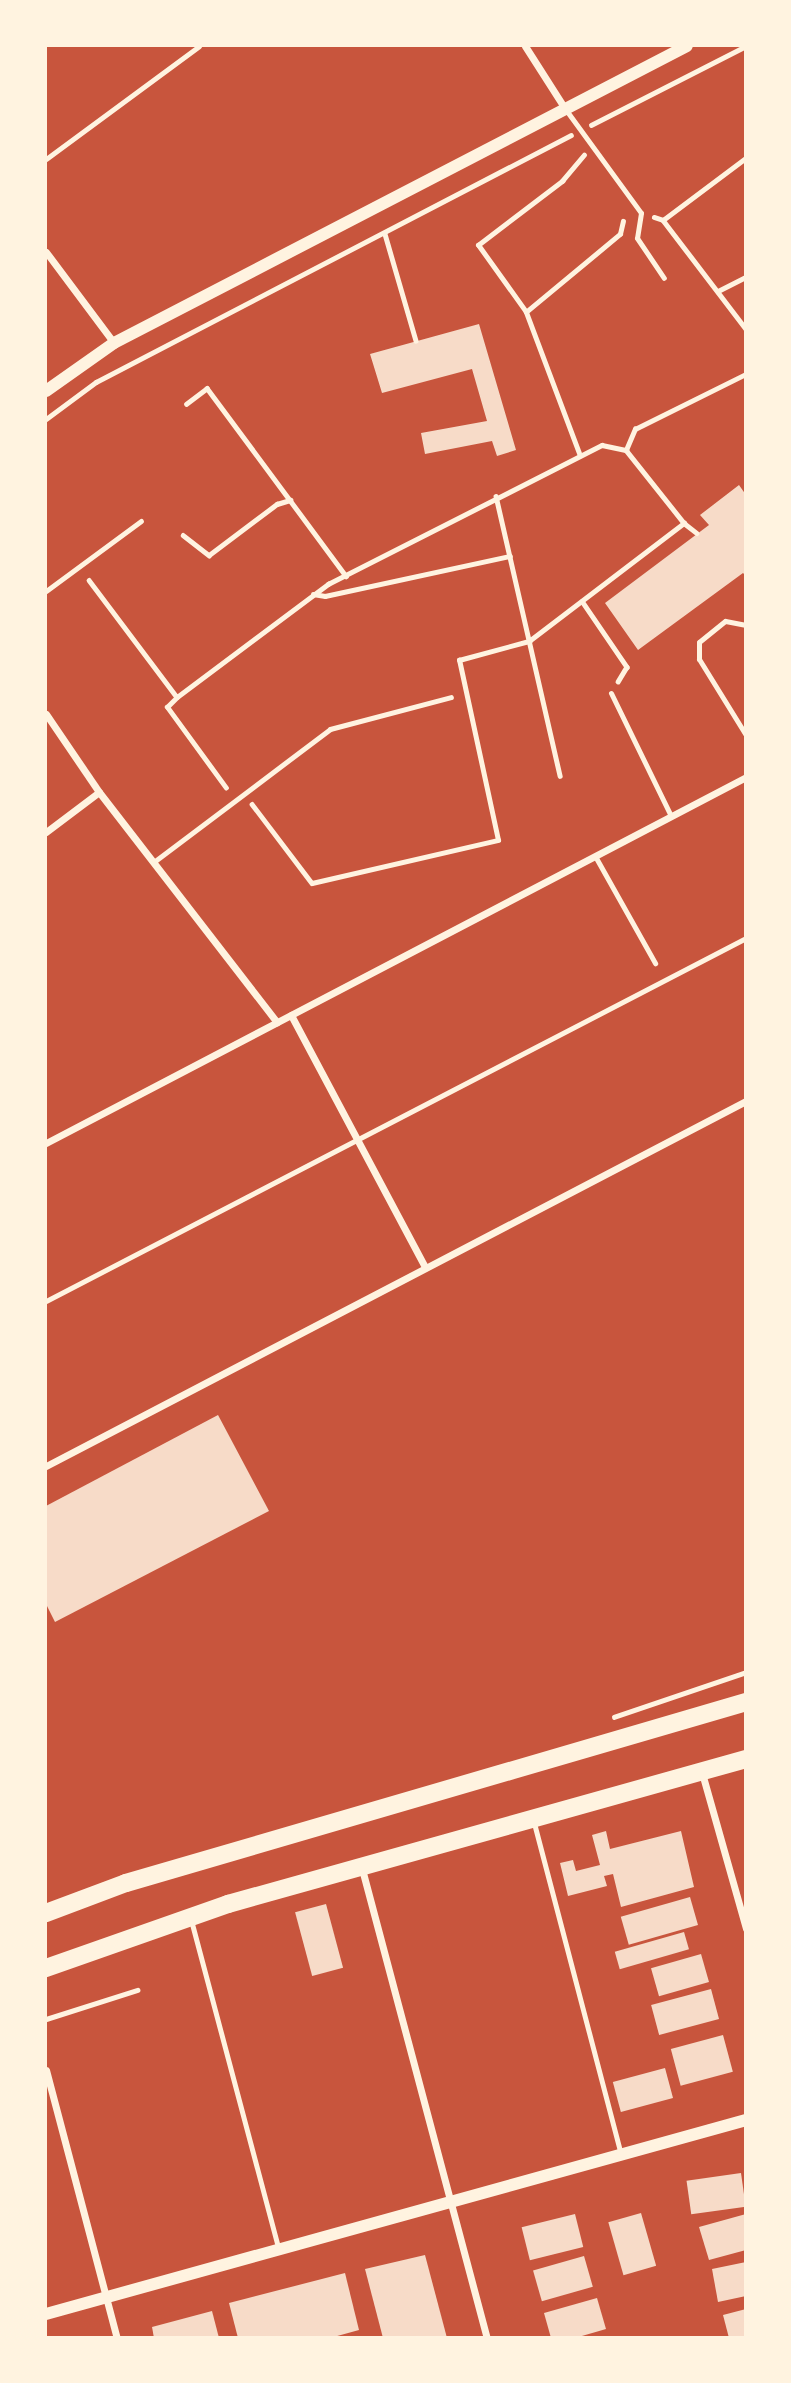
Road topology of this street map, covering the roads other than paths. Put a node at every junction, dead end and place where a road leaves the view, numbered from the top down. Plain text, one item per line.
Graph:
1 (200, 46) edge
2 (525, 46) edge
3 (687, 46) edge
4 (566, 110) junction
5 (46, 159) edge
6 (46, 252) edge
7 (664, 278) dead end
8 (114, 343) junction
9 (46, 391) edge
10 (141, 521) dead end
11 (46, 592) edge
12 (746, 625) edge
13 (611, 693) road end
14 (452, 697) dead end
15 (46, 714) edge
16 (746, 735) edge
17 (745, 780) edge
18 (99, 792) junction
19 (671, 817) junction
20 (46, 832) edge
21 (595, 856) junction
22 (155, 861) junction
23 (746, 938) edge
24 (654, 963) dead end
25 (291, 1015) junction
26 (276, 1022) junction
27 (746, 1101) edge
28 (356, 1137) junction
29 (46, 1143) edge
30 (425, 1267) junction
31 (46, 1301) edge
32 (46, 1466) edge
33 (746, 1702) edge
34 (746, 1759) edge
35 (701, 1773) junction
36 (534, 1820) junction
37 (362, 1869) junction
38 (46, 1913) edge
39 (190, 1916) junction
40 (746, 1929) edge
41 (46, 1968) edge
42 (137, 1990) dead end
43 (46, 2019) edge
44 (46, 2070) edge
45 (746, 2120) edge
46 (621, 2155) junction
47 (451, 2203) junction
48 (278, 2248) junction
49 (107, 2298) junction
50 (46, 2314) edge
51 (117, 2337) edge
52 (486, 2337) edge

1 - 5 lane
2 - 4 street
3 - 4 street
4 - 7 lane
4 - 8 street
6 - 8 street
8 - 9 street
10 - 11 lane
12 - 16 lane
13 - 19 lane
14 - 22 lane
15 - 18 street
17 - 19 street
18 - 20 street
18 - 22 street
19 - 21 street
21 - 24 lane
21 - 25 street
22 - 26 street
23 - 28 lane
25 - 26 street
25 - 28 street
26 - 29 street
27 - 30 street
28 - 30 street
28 - 31 lane
30 - 32 street
33 - 38 main road
34 - 35 main road
35 - 36 main road
35 - 40 street
36 - 37 main road
36 - 46 lane
37 - 39 main road
37 - 47 street
39 - 41 main road
39 - 48 lane
42 - 43 lane
44 - 49 street
45 - 46 street
46 - 47 street
47 - 48 street
47 - 52 street
48 - 49 street
49 - 50 street
49 - 51 street

